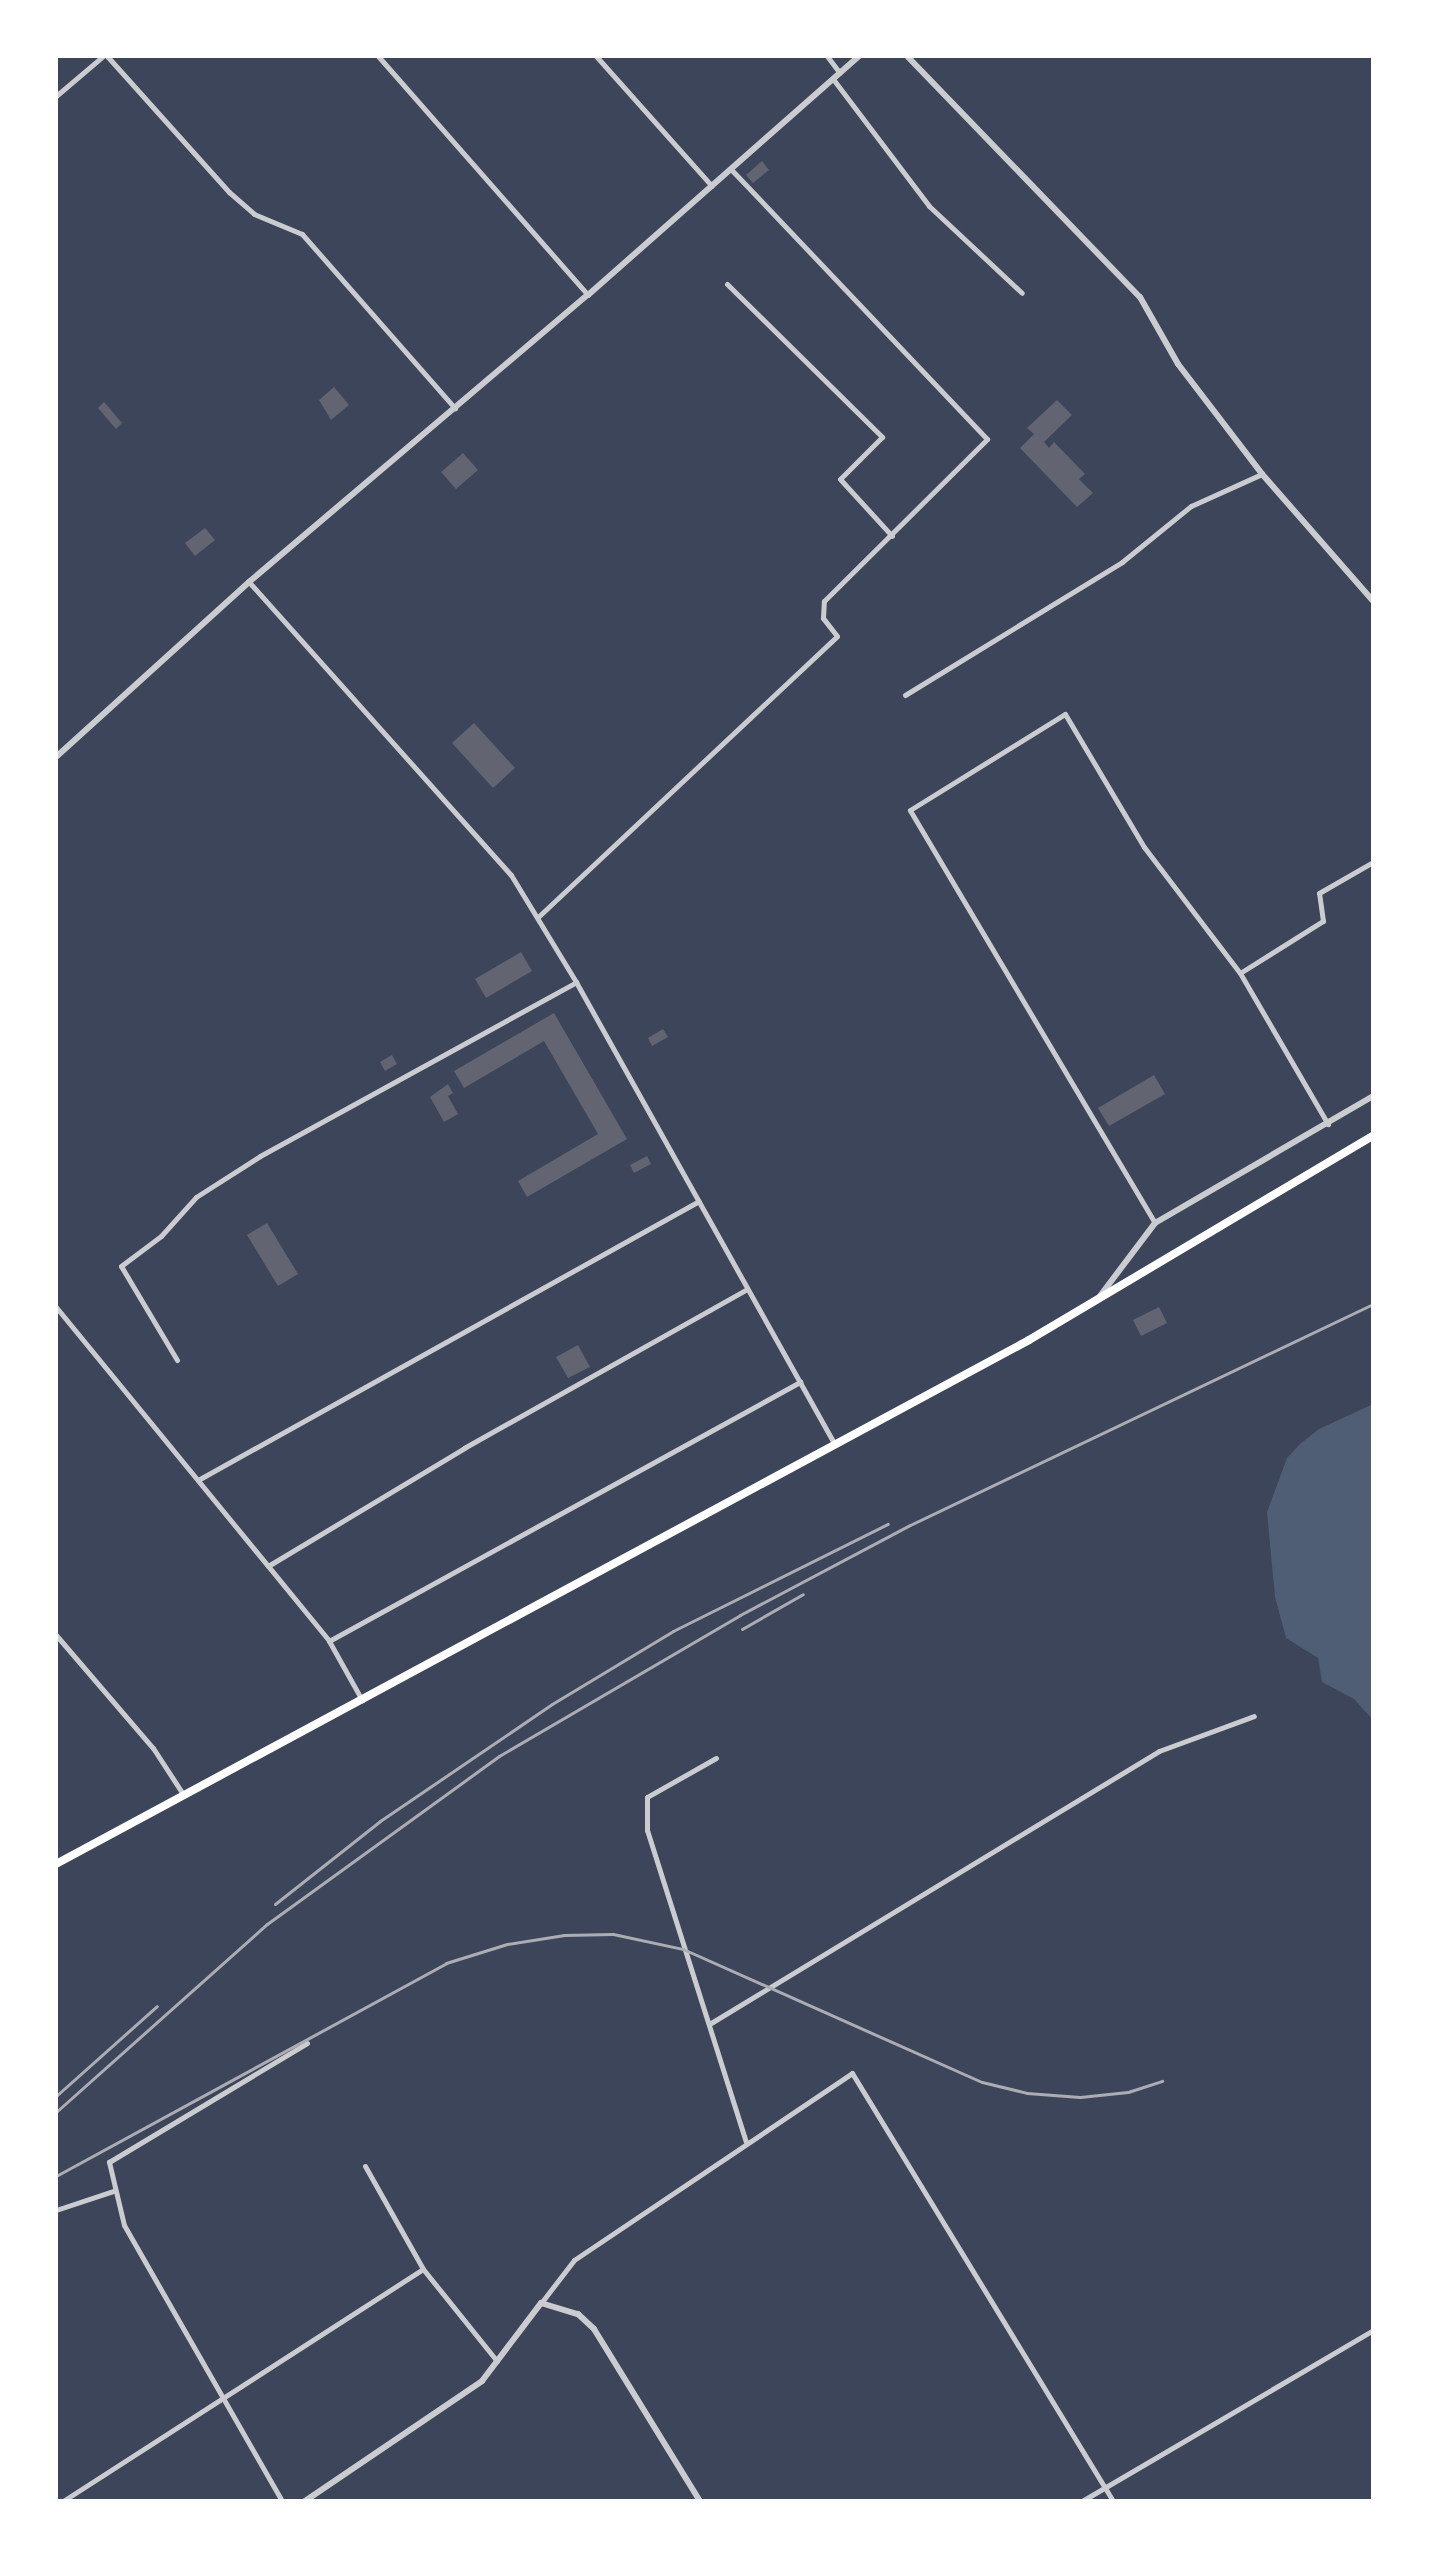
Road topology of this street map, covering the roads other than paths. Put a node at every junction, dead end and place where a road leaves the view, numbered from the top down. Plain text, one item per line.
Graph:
1 (105, 56) edge
2 (378, 56) edge
3 (596, 56) edge
4 (827, 56) edge
5 (859, 56) edge
6 (907, 56) edge
7 (840, 73) junction
8 (833, 79) junction
9 (56, 96) edge
10 (731, 169) junction
11 (712, 186) junction
12 (727, 284) dead end
13 (1022, 293) dead end
14 (588, 295) junction
15 (456, 409) junction
16 (1262, 474) junction
17 (892, 536) junction
18 (249, 582) junction
19 (1373, 601) edge
20 (905, 695) dead end
21 (56, 757) edge
22 (1373, 862) edge
23 (538, 917) junction
24 (1240, 973) junction
25 (576, 982) junction
26 (1373, 1096) edge
27 (1328, 1124) junction
28 (1373, 1136) edge
29 (699, 1201) junction
30 (1155, 1223) junction
31 (746, 1290) junction
32 (1095, 1302) junction
33 (56, 1307) edge
34 (177, 1360) dead end
35 (800, 1382) junction
36 (834, 1443) junction
37 (198, 1480) junction
38 (268, 1566) junction
39 (56, 1635) edge
40 (329, 1641) junction
41 (362, 1700) junction
42 (1254, 1716) dead end
43 (716, 1758) dead end
44 (183, 1794) junction
45 (56, 1864) edge
46 (711, 2023) junction
47 (307, 2043) dead end
48 (746, 2142) junction
49 (365, 2166) dead end
50 (113, 2191) junction
51 (56, 2210) edge
52 (423, 2269) junction
53 (541, 2303) junction
54 (1373, 2330) edge
55 (498, 2362) junction
56 (223, 2400) junction
57 (1105, 2488) junction
58 (63, 2501) edge
59 (282, 2501) edge
60 (305, 2501) edge
61 (700, 2501) edge
62 (1082, 2501) edge
63 (1113, 2501) edge

1 - 9 street
1 - 15 street
2 - 14 street
3 - 11 street
4 - 7 street
5 - 7 street
6 - 16 street
7 - 8 street
8 - 10 street
8 - 13 street
10 - 11 street
10 - 17 street
11 - 14 street
12 - 17 street
14 - 15 street
15 - 18 street
16 - 19 street
16 - 20 street
17 - 23 street
18 - 21 street
18 - 23 street
22 - 24 street
23 - 25 street
24 - 27 street
24 - 30 street
25 - 29 street
25 - 34 street
26 - 27 street
27 - 30 street
28 - 32 highway
29 - 31 street
29 - 37 street
30 - 32 street
31 - 35 street
31 - 38 street
32 - 36 highway
33 - 37 street
35 - 36 street
35 - 40 street
36 - 41 highway
37 - 38 street
38 - 40 street
39 - 44 street
40 - 41 street
41 - 44 highway
42 - 46 street
43 - 46 street
44 - 45 highway
46 - 48 street
47 - 50 street
48 - 53 street
48 - 57 street
49 - 52 street
50 - 51 street
50 - 56 street
52 - 55 street
52 - 56 street
53 - 55 street
53 - 61 street
54 - 57 street
55 - 60 street
56 - 58 street
56 - 59 street
57 - 62 street
57 - 63 street

